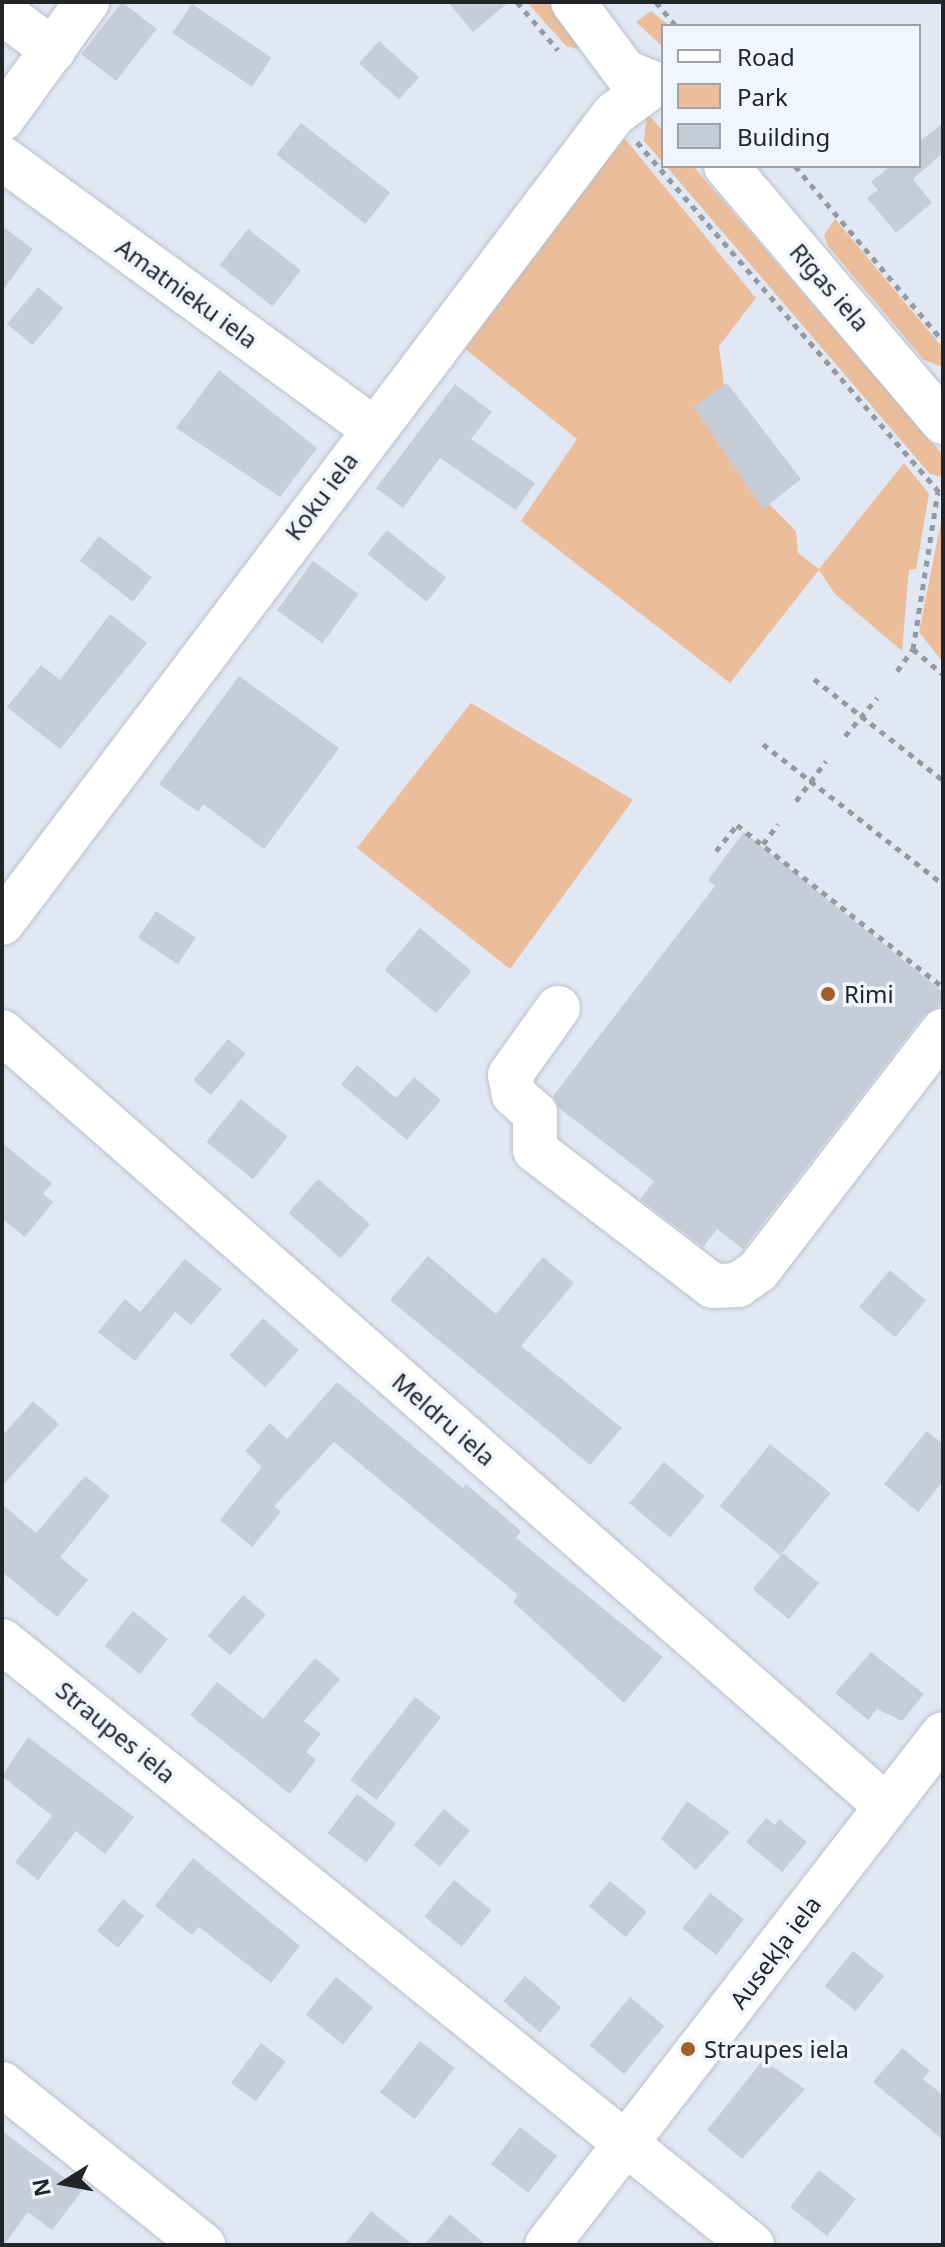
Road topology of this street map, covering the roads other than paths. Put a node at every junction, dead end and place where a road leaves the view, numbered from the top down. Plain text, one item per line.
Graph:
1 (87, 2) edge
2 (573, 2) edge
3 (606, 2) edge
4 (2, 12) edge
5 (53, 50) junction
6 (659, 88) edge
7 (2, 119) edge
8 (2, 158) edge
9 (728, 168) edge
10 (941, 410) edge
11 (372, 428) junction
12 (2, 923) edge
13 (558, 1008) dead end
14 (943, 1031) edge
15 (2, 1032) edge
16 (2, 1641) edge
17 (943, 1734) edge
18 (886, 1806) junction
19 (2, 2084) edge
20 (631, 2142) junction
21 (203, 2245) edge
22 (547, 2245) edge
23 (752, 2245) edge

1 - 5 street
2 - 6 street
3 - 6 street
4 - 5 street
5 - 7 street
6 - 11 street, Koku iela
8 - 11 street, Amatnieku iela
9 - 10 street, Rīgas iela
11 - 12 street, Koku iela
13 - 14 street
15 - 18 street, Meldru iela
16 - 20 street, Straupes iela
17 - 18 street, Ausekļa iela
18 - 20 street, Ausekļa iela
19 - 21 street
20 - 22 street, Ausekļa iela
20 - 23 street, Straupes iela

